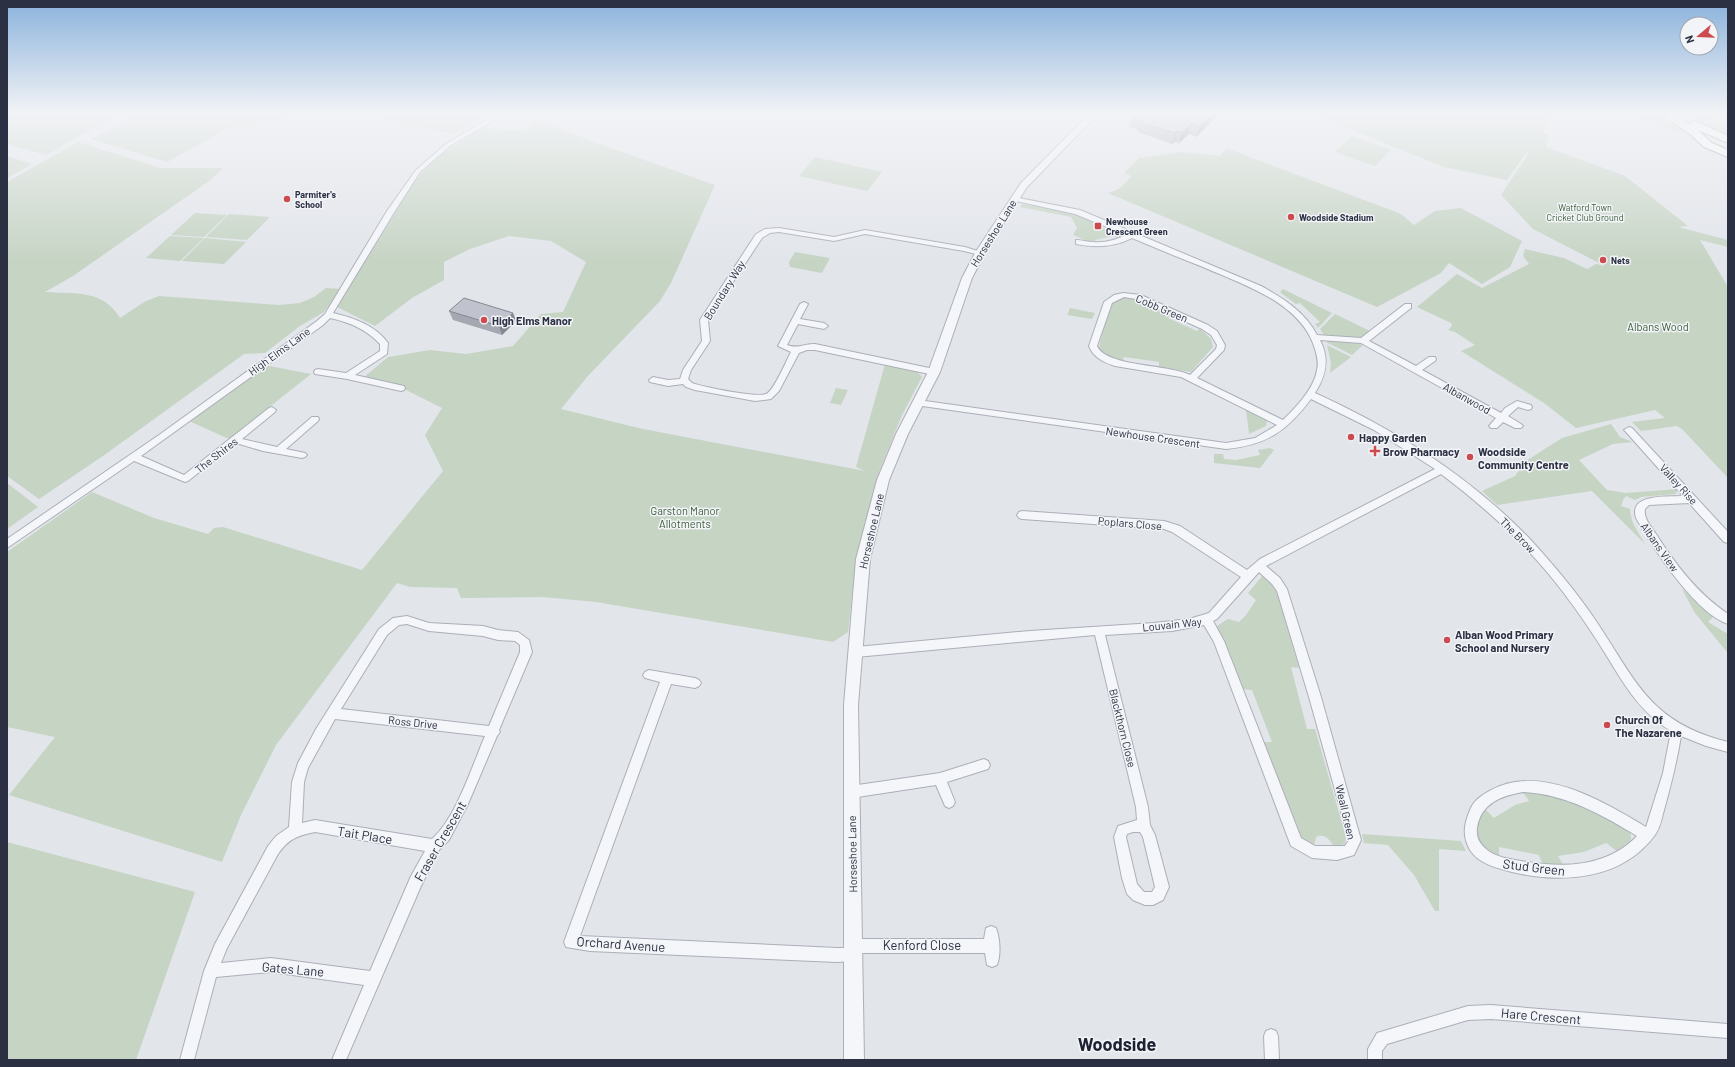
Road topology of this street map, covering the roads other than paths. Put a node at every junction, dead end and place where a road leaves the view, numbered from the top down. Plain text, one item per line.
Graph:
1 (427, 163) edge
2 (1044, 163) edge
3 (1014, 199) junction
4 (1132, 235) junction
5 (1079, 242) dead end
6 (980, 254) junction
7 (804, 304) dead end
8 (1393, 306) dead end
9 (328, 315) junction
10 (796, 321) junction
11 (824, 326) dead end
12 (1315, 337) junction
13 (1364, 341) junction
14 (796, 351) junction
15 (1432, 359) dead end
16 (1416, 370) junction
17 (318, 372) dead end
18 (934, 372) junction
19 (347, 376) junction
20 (1192, 378) junction
21 (652, 380) dead end
22 (685, 381) junction
23 (401, 388) dead end
24 (1311, 395) junction
25 (918, 403) junction
26 (1528, 407) dead end
27 (272, 410) dead end
28 (1502, 417) junction
29 (315, 419) dead end
30 (1284, 424) junction
31 (1494, 426) dead end
32 (1518, 426) dead end
33 (1629, 430) dead end
34 (235, 440) junction
35 (278, 451) junction
36 (302, 455) dead end
37 (133, 457) junction
38 (1442, 469) junction
39 (1692, 499) junction
40 (1022, 515) dead end
41 (1728, 539) edge
42 (7, 544) edge
43 (1258, 566) junction
44 (1248, 576) junction
45 (1207, 620) junction
46 (1728, 620) edge
47 (1099, 631) junction
48 (856, 652) junction
49 (649, 675) dead end
50 (667, 678) junction
51 (695, 683) dead end
52 (332, 713) junction
53 (1677, 727) junction
54 (494, 732) junction
55 (1728, 747) edge
56 (984, 765) dead end
57 (940, 779) junction
58 (851, 792) junction
59 (950, 802) dead end
60 (1144, 826) junction
61 (295, 830) junction
62 (1647, 835) junction
63 (434, 846) junction
64 (853, 950) junction
65 (992, 960) dead end
66 (211, 971) junction
67 (374, 979) junction
68 (1728, 1031) edge
69 (1271, 1036) dead end
70 (187, 1060) edge
71 (339, 1060) edge
72 (854, 1060) edge
73 (1272, 1060) edge
74 (1375, 1060) edge

1 - 9 street, High Elms Lane
2 - 3 street, Horseshoe Lane
3 - 4 street, Newhouse Crescent
3 - 6 street, Horseshoe Lane
4 - 5 street
4 - 12 street, Newhouse Crescent
6 - 18 street, Horseshoe Lane
6 - 22 street, Boundary Way
7 - 10 street
8 - 13 street
9 - 19 street
9 - 37 street, High Elms Lane
10 - 11 street
10 - 14 street
12 - 13 street
12 - 24 street, Newhouse Crescent
13 - 16 street, Albanwood
14 - 18 street
14 - 22 street
15 - 16 street
16 - 28 street, Albanwood
17 - 19 street
18 - 25 street, Horseshoe Lane
19 - 23 street
20 - 20 street, Cobb Green
20 - 30 street, Cobb Green
21 - 22 street
24 - 30 street, Newhouse Crescent
24 - 38 street, The Brow
25 - 30 street, Newhouse Crescent
25 - 48 street, Horseshoe Lane
26 - 28 street
27 - 34 street, The Shires
28 - 31 street
28 - 32 street, Albanwood
29 - 35 street
33 - 39 street, Valley Rise
34 - 35 street
34 - 37 street, The Shires
35 - 36 street
37 - 42 street, High Elms Lane
38 - 43 street, Louvain Way
38 - 53 street, The Brow
39 - 41 street, Valley Rise
39 - 46 street, Albans View
40 - 44 street, Poplars Close
43 - 44 street, Louvain Way
43 - 45 street, Weall Green
44 - 45 street, Louvain Way
45 - 47 street, Louvain Way
47 - 48 street, Louvain Way
47 - 60 street, Blackthorn Close
48 - 58 street, Horseshoe Lane
49 - 50 street
50 - 51 street
50 - 64 street, Orchard Avenue
52 - 54 street, Ross Drive
52 - 54 street, Fraser Crescent
52 - 61 street
53 - 55 street, The Brow
53 - 62 street, Stud Green
54 - 63 street, Fraser Crescent
56 - 57 street
57 - 58 street
57 - 59 street
58 - 64 street, Horseshoe Lane
60 - 60 street, Blackthorn Close
61 - 63 street, Tait Place
61 - 66 street
62 - 62 street, Stud Green
63 - 67 street, Fraser Crescent
64 - 65 street, Kenford Close
64 - 72 street, Horseshoe Lane
66 - 67 street, Gates Lane
66 - 70 street
67 - 71 street, Fraser Crescent
68 - 74 street, Hare Crescent
69 - 73 street

